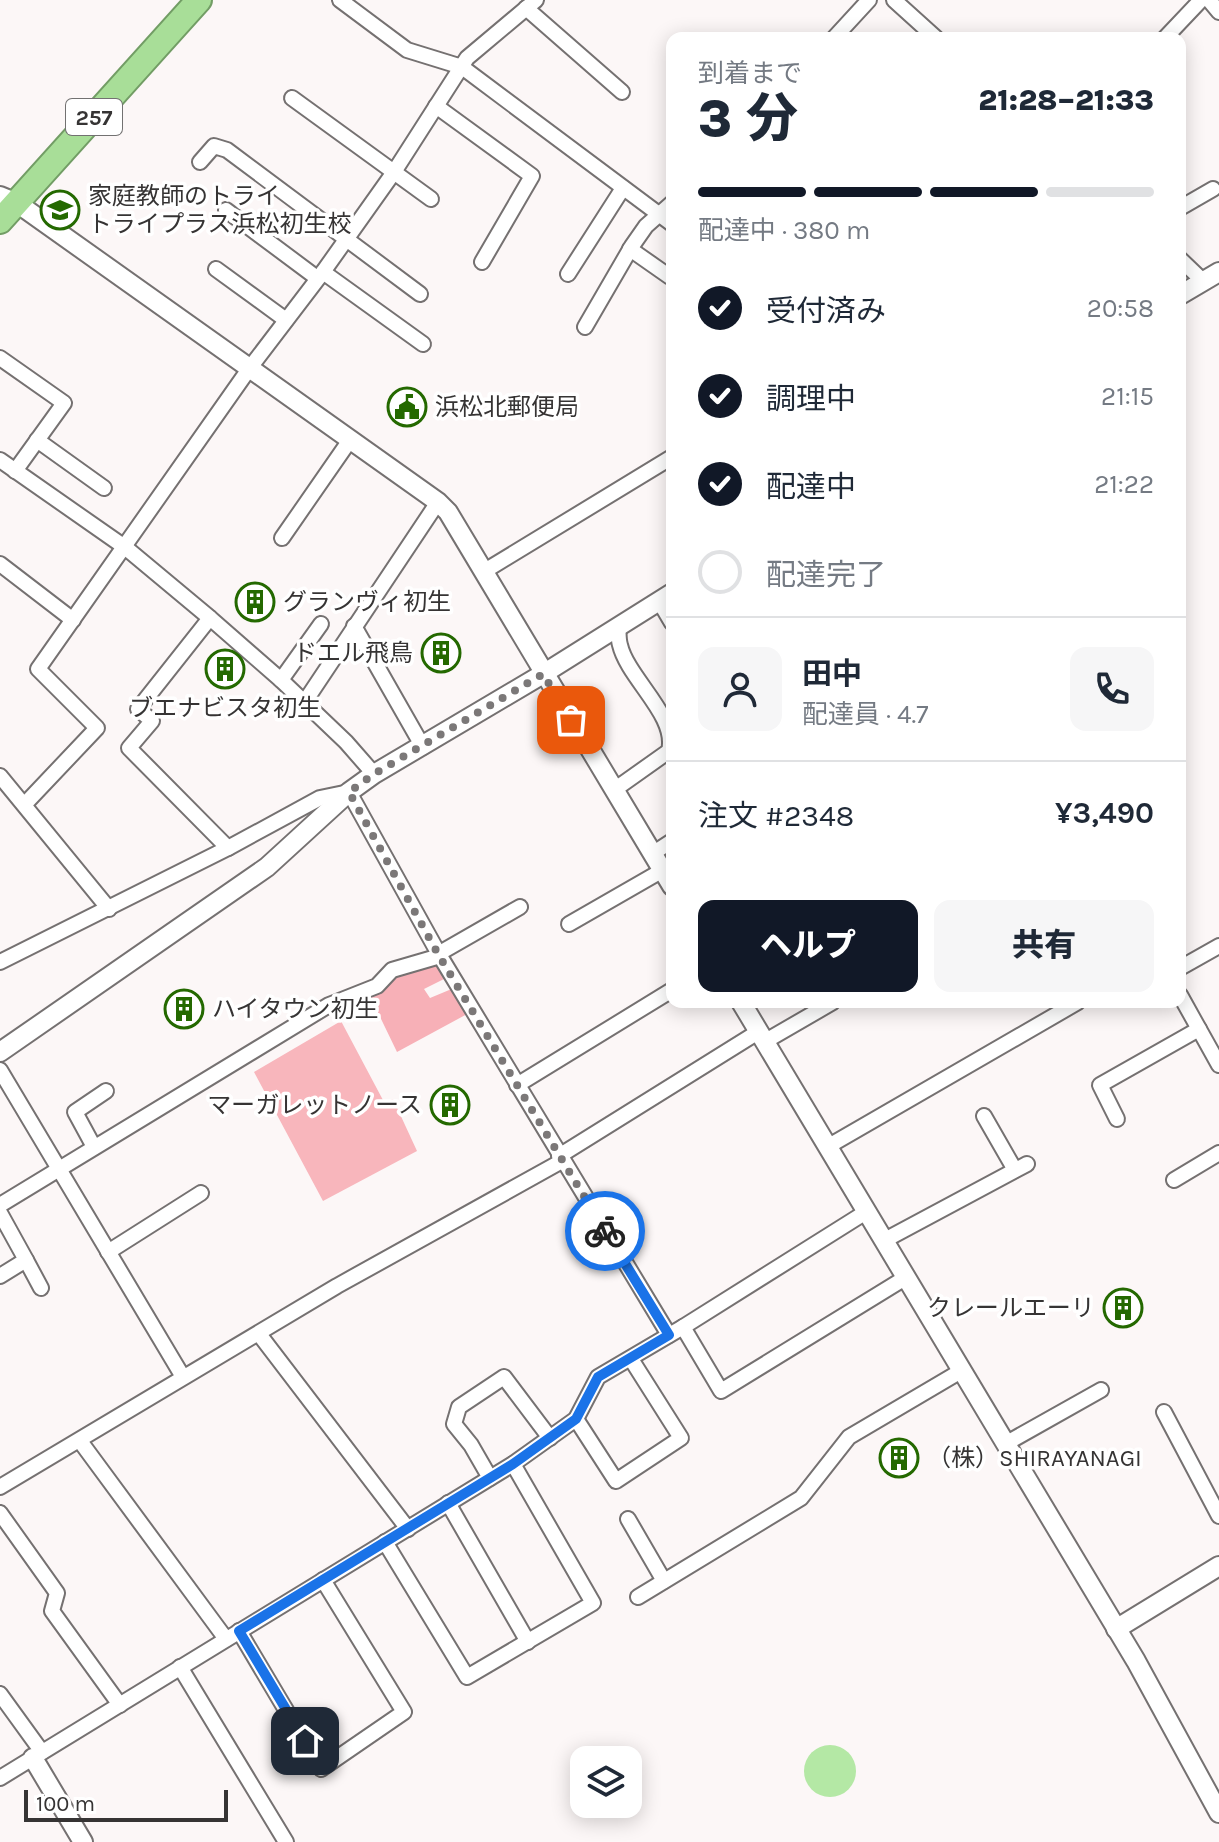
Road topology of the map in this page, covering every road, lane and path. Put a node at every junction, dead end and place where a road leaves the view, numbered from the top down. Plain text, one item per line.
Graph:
1 (199, 0) edge
2 (340, 0) edge
3 (869, 0) edge
4 (894, 0) edge
5 (1201, 0) edge
6 (1209, 0) edge
7 (531, 4) edge
8 (1219, 12) edge
9 (840, 32) edge
10 (929, 32) edge
11 (1171, 32) edge
12 (462, 67) junction
13 (622, 92) dead end
14 (292, 98) dead end
15 (436, 106) junction
16 (200, 162) dead end
17 (394, 172) junction
18 (623, 188) junction
19 (1213, 189) dead end
20 (8, 199) edge
21 (431, 199) dead end
22 (1186, 205) edge
23 (666, 209) edge
24 (226, 210) dead end
25 (659, 215) junction
26 (666, 220) edge
27 (0, 221) edge
28 (347, 238) junction
29 (630, 249) junction
30 (482, 262) dead end
31 (1186, 262) edge
32 (216, 269) dead end
33 (568, 274) dead end
34 (666, 274) edge
35 (320, 275) junction
36 (1211, 277) edge
37 (1186, 292) edge
38 (420, 294) dead end
39 (286, 320) junction
40 (585, 327) dead end
41 (423, 344) dead end
42 (0, 358) edge
43 (249, 369) junction
44 (37, 440) junction
45 (350, 440) junction
46 (0, 460) edge
47 (666, 461) edge
48 (15, 471) junction
49 (104, 488) dead end
50 (438, 502) junction
51 (282, 538) dead end
52 (126, 548) junction
53 (0, 564) edge
54 (483, 572) junction
55 (666, 597) edge
56 (210, 618) junction
57 (73, 620) junction
58 (321, 624) dead end
59 (354, 626) junction
60 (618, 626) junction
61 (543, 674) junction
62 (281, 680) junction
63 (304, 703) junction
64 (666, 724) edge
65 (423, 747) junction
66 (666, 753) edge
67 (374, 774) junction
68 (0, 776) edge
69 (614, 790) junction
70 (349, 792) junction
71 (25, 804) junction
72 (666, 845) edge
73 (228, 848) junction
74 (652, 854) junction
75 (666, 876) edge
76 (666, 878) edge
77 (520, 907) dead end
78 (109, 909) junction
79 (569, 924) dead end
80 (1219, 946) edge
81 (439, 955) junction
82 (0, 962) edge
83 (1186, 965) edge
84 (666, 994) edge
85 (1186, 1006) edge
86 (744, 1008) edge
87 (821, 1008) edge
88 (1068, 1008) edge
89 (1199, 1029) junction
90 (761, 1037) junction
91 (0, 1052) edge
92 (1219, 1065) edge
93 (0, 1070) edge
94 (517, 1085) junction
95 (106, 1091) dead end
96 (984, 1116) dead end
97 (1117, 1119) dead end
98 (94, 1147) junction
99 (827, 1147) junction
100 (1219, 1153) edge
101 (561, 1159) junction
102 (58, 1169) junction
103 (1174, 1180) dead end
104 (201, 1193) dead end
105 (0, 1205) edge
106 (866, 1212) junction
107 (0, 1213) edge
108 (883, 1241) junction
109 (108, 1252) junction
110 (26, 1260) junction
111 (0, 1276) edge
112 (905, 1278) junction
113 (41, 1288) dead end
114 (683, 1327) junction
115 (259, 1334) junction
116 (669, 1335) junction
117 (631, 1359) junction
118 (961, 1371) junction
119 (183, 1377) junction
120 (1101, 1390) dead end
121 (1164, 1412) dead end
122 (576, 1419) junction
123 (550, 1438) junction
124 (80, 1441) junction
125 (1005, 1444) junction
126 (513, 1464) junction
127 (490, 1478) junction
128 (0, 1486) edge
129 (448, 1503) junction
130 (0, 1513) edge
131 (1219, 1516) edge
132 (628, 1519) dead end
133 (408, 1529) junction
134 (385, 1542) junction
135 (1219, 1566) edge
136 (323, 1580) junction
137 (664, 1581) junction
138 (638, 1597) dead end
139 (1116, 1629) junction
140 (239, 1631) junction
141 (226, 1639) junction
142 (528, 1642) junction
143 (180, 1667) junction
144 (0, 1694) edge
145 (120, 1705) junction
146 (38, 1755) junction
147 (0, 1778) edge
148 (1219, 1813) edge
149 (83, 1842) edge
150 (286, 1842) edge

1 - 20 highway, 257
2 - 12 street
3 - 9 street
4 - 10 street
5 - 11 street
6 - 8 street
7 - 12 street
7 - 13 street
12 - 15 street
12 - 18 street
14 - 17 street
15 - 17 street
15 - 30 street
16 - 28 street
17 - 21 street
17 - 28 street
18 - 25 street
18 - 33 street
19 - 22 street
20 - 27 highway, 257
20 - 43 street
23 - 25 street
24 - 35 street
25 - 26 street
25 - 29 street
28 - 35 street
28 - 38 street
29 - 34 street
29 - 40 street
31 - 36 street
32 - 39 street
35 - 39 street
35 - 41 street
36 - 37 street
39 - 43 street
42 - 44 street
43 - 45 street
43 - 52 street
44 - 48 street
44 - 49 street
45 - 50 street
45 - 51 street
46 - 48 street
47 - 54 street
48 - 52 street
50 - 54 street
50 - 59 street
52 - 56 street
52 - 57 street
53 - 57 street
54 - 61 street
55 - 60 street
56 - 62 street
56 - 73 street
57 - 71 street
58 - 62 street
59 - 63 street
59 - 65 street
60 - 61 street
60 - 64 street
61 - 65 street
61 - 69 street
62 - 63 street
63 - 67 street
65 - 67 street
66 - 69 street
67 - 70 street
68 - 71 street
69 - 74 street
70 - 73 street
70 - 81 street
70 - 91 street
71 - 78 street
72 - 74 street
73 - 78 street
74 - 75 street
76 - 79 street
77 - 81 street
78 - 82 street
80 - 83 street
81 - 94 street
81 - 98 street
84 - 94 street
85 - 89 street
86 - 90 street
87 - 90 street
88 - 99 street
89 - 92 street
89 - 97 street
90 - 99 street
90 - 101 street
93 - 102 street
94 - 101 street
95 - 98 street
96 - 108 street
98 - 102 street
99 - 106 street
100 - 103 street
101 - 115 street
101 - 116 street
102 - 105 street
102 - 109 street
104 - 109 street
106 - 108 street
106 - 114 street
107 - 110 street
108 - 112 street
109 - 119 street
110 - 111 street
110 - 113 street
112 - 114 street
112 - 118 street
114 - 116 street
115 - 119 street
115 - 133 street
116 - 117 street
117 - 122 street
117 - 122 street
118 - 125 street
118 - 137 street
119 - 124 street
120 - 125 street
121 - 131 street
122 - 123 street
123 - 126 street
123 - 127 street
124 - 128 street
124 - 141 street
125 - 139 street
126 - 127 street
126 - 142 street
127 - 129 street
129 - 133 street
129 - 142 street
130 - 145 street
132 - 137 street
133 - 134 street
134 - 136 street
134 - 142 street
135 - 139 street
136 - 140 street
136 - 140 street
137 - 138 street
139 - 148 street
140 - 141 street
141 - 143 street
143 - 145 street
143 - 150 street
144 - 146 street
145 - 146 street
146 - 147 street
146 - 149 street

